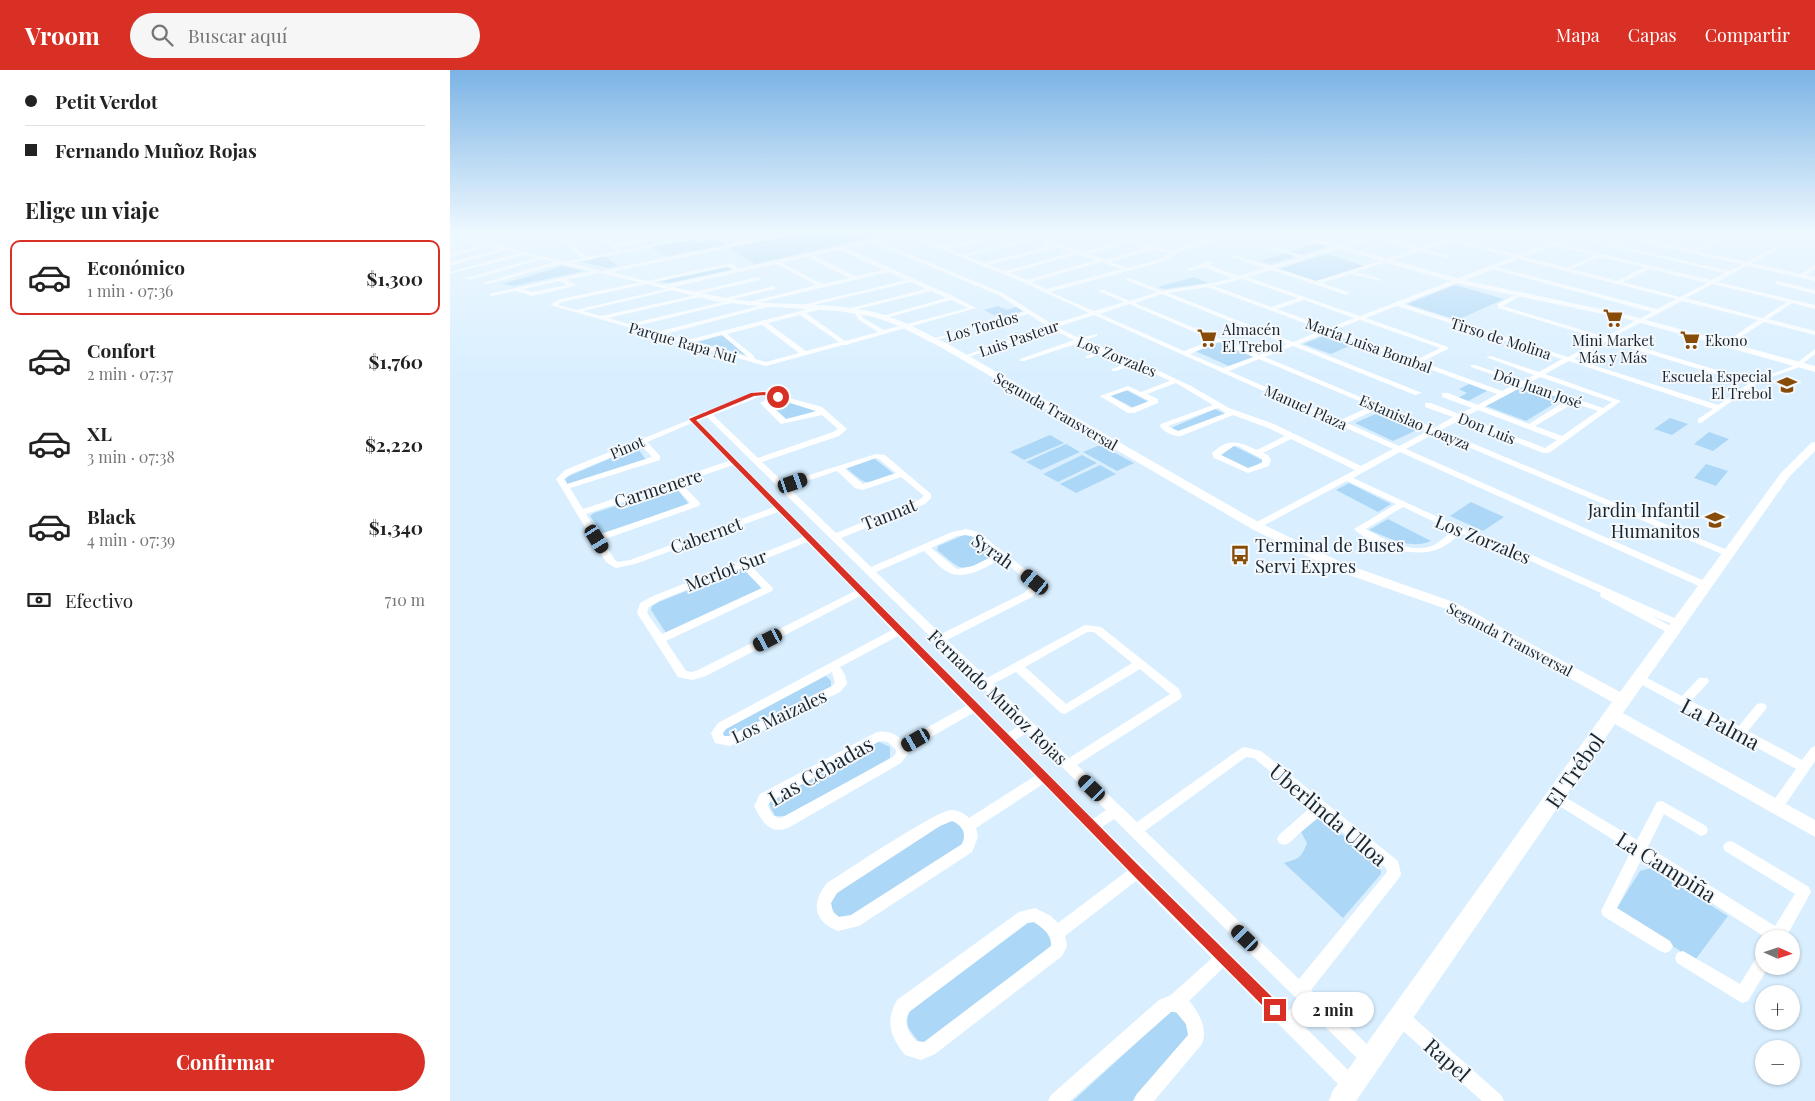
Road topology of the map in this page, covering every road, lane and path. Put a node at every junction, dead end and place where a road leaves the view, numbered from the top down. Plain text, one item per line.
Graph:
1 (473, 279) edge
2 (500, 279) edge
3 (565, 279) edge
4 (634, 279) edge
5 (661, 279) edge
6 (699, 279) edge
7 (758, 279) joint
8 (808, 279) edge
9 (849, 279) edge
10 (965, 279) edge
11 (1020, 279) edge
12 (1037, 279) edge
13 (1090, 279) edge
14 (1128, 279) dead end
15 (1232, 279) edge
16 (1247, 279) edge
17 (1305, 279) edge
18 (1329, 279) edge
19 (1376, 279) edge
20 (1455, 279) edge
21 (1537, 279) edge
22 (1602, 279) edge
23 (1625, 279) edge
24 (1698, 279) edge
25 (1715, 279) edge
26 (560, 280) junction
27 (911, 280) joint
28 (1379, 280) dead end
29 (1458, 280) junction
30 (648, 282) junction
31 (1027, 282) junction
32 (1710, 282) junction
33 (486, 283) junction
34 (1317, 283) junction
35 (1617, 283) junction
36 (1778, 283) dead end
37 (821, 286) junction
38 (1207, 286) junction
39 (664, 287) junction
40 (773, 288) junction
41 (512, 289) junction
42 (674, 289) junction
43 (932, 289) junction
44 (1046, 291) junction
45 (1102, 291) dead end
46 (1815, 292) edge
47 (1163, 293) junction
48 (1346, 293) dead end
49 (492, 294) dead end
50 (692, 294) junction
51 (1520, 294) junction
52 (785, 295) junction
53 (701, 296) junction
54 (953, 298) junction
55 (1305, 298) junction
56 (1678, 298) junction
57 (722, 300) junction
58 (1792, 301) junction
59 (732, 302) junction
60 (1130, 303) junction
61 (748, 304) junction
62 (1398, 304) junction
63 (771, 305) junction
64 (1815, 307) edge
65 (801, 309) junction
66 (1272, 309) junction
67 (846, 310) junction
68 (574, 311) junction
69 (1656, 311) junction
70 (857, 312) junction
71 (1030, 312) junction
72 (1095, 314) junction
73 (882, 317) junction
74 (1362, 318) junction
75 (600, 319) junction
76 (1639, 320) junction
77 (1763, 320) junction
78 (764, 323) junction
79 (627, 326) junction
80 (1053, 326) junction
81 (908, 327) junction
82 (1329, 330) junction
83 (724, 333) junction
84 (884, 333) junction
85 (1815, 333) edge
86 (656, 334) junction
87 (1095, 335) dead end
88 (1604, 339) junction
89 (934, 340) junction
90 (1078, 340) junction
91 (1219, 340) junction
92 (686, 343) junction
93 (846, 344) junction
94 (1293, 344) junction
95 (1726, 344) junction
96 (1106, 350) junction
97 (1815, 351) edge
98 (1184, 353) junction
99 (805, 354) junction
100 (964, 357) junction
101 (1088, 357) dead end
102 (1259, 357) junction
103 (1489, 357) dead end
104 (1567, 359) junction
105 (1022, 360) dead end
106 (752, 361) junction
107 (1136, 362) junction
108 (1416, 362) junction
109 (1798, 364) junction
110 (1473, 366) dead end
111 (1815, 369) edge
112 (1114, 370) dead end
113 (1223, 370) junction
114 (1539, 374) junction
115 (1176, 381) junction
116 (1523, 383) junction
117 (1753, 383) junction
118 (1418, 393) dead end
119 (1141, 394) junction
120 (1503, 394) junction
121 (1444, 395) dead end
122 (778, 397) junction
123 (1573, 400) junction
124 (1428, 405) dead end
125 (1217, 406) junction
126 (1376, 406) junction
127 (1478, 407) junction
128 (1719, 408) junction
129 (1603, 410) junction
130 (824, 412) junction
131 (708, 413) junction
132 (1232, 413) junction
133 (1460, 417) junction
134 (692, 419) junction
135 (1701, 421) dead end
136 (1341, 423) junction
137 (1530, 426) junction
138 (1435, 431) junction
139 (1292, 436) junction
140 (1563, 439) junction
141 (642, 441) junction
142 (1815, 445) edge
143 (741, 446) junction
144 (1401, 449) junction
145 (724, 452) junction
146 (1256, 453) junction
147 (756, 460) junction
148 (735, 462) junction
149 (838, 467) junction
150 (1362, 470) junction
151 (902, 474) junction
152 (1347, 478) junction
153 (676, 482) junction
154 (565, 487) junction
155 (784, 488) junction
156 (768, 496) junction
157 (1402, 504) junction
158 (780, 508) junction
159 (580, 513) junction
160 (815, 517) junction
161 (796, 524) junction
162 (1256, 526) junction
163 (1459, 530) junction
164 (835, 537) junction
165 (809, 538) junction
166 (597, 539) junction
167 (924, 547) junction
168 (1729, 554) junction
169 (1002, 555) junction
170 (744, 564) junction
171 (869, 571) junction
172 (1705, 585) junction
173 (862, 591) junction
174 (904, 605) junction
175 (884, 613) junction
176 (1674, 627) junction
177 (900, 630) junction
178 (660, 640) junction
179 (939, 640) junction
180 (1140, 664) junction
181 (1017, 666) junction
182 (834, 667) junction
183 (1639, 678) junction
184 (1703, 681) dead end
185 (985, 684) junction
186 (1623, 701) junction
187 (1683, 702) junction
188 (976, 706) junction
189 (1761, 707) dead end
190 (1613, 715) junction
191 (1028, 726) junction
192 (1740, 733) junction
193 (1007, 739) junction
194 (902, 748) junction
195 (1815, 750) edge
196 (1068, 765) junction
197 (1804, 767) junction
198 (1044, 777) junction
199 (1556, 796) junction
200 (1321, 806) junction
201 (1776, 807) junction
202 (1115, 811) junction
203 (969, 825) junction
204 (1093, 826) junction
205 (1815, 829) edge
206 (1135, 830) junction
207 (1701, 830) dead end
208 (1284, 839) dead end
209 (1730, 847) dead end
210 (1640, 849) junction
211 (1137, 872) junction
212 (1765, 930) edge
213 (1782, 930) edge
214 (1056, 934) junction
215 (1665, 946) dead end
216 (1223, 958) junction
217 (1683, 958) dead end
218 (1755, 974) edge
219 (1305, 996) junction
220 (1175, 1002) junction
221 (1400, 1017) junction
222 (1288, 1022) junction
223 (1370, 1059) junction
224 (1352, 1086) junction
225 (1057, 1101) edge
226 (1142, 1101) edge
227 (1341, 1101) edge
228 (1495, 1101) edge

1 - 33 street
2 - 33 street
3 - 26 street
4 - 30 street, Segunda Transversal
5 - 30 street
6 - 39 street
7 - 40 street
7 - 50 street
8 - 37 street
9 - 37 street
10 - 71 street, Los Zorzales
11 - 31 street, Manuel Plaza
12 - 31 street
13 - 44 street
14 - 47 street
15 - 38 street, Luis Pasteur
16 - 55 street
17 - 34 street
18 - 34 street
19 - 28 street
20 - 29 street
21 - 69 street
22 - 35 street
23 - 35 street
24 - 32 street
25 - 32 street
26 - 41 street
26 - 41 street
27 - 43 street
27 - 65 street
29 - 51 street
29 - 62 street
30 - 39 street, Segunda Transversal
30 - 68 street, Parque Rapa Nui
31 - 44 street, Manuel Plaza
32 - 56 street
32 - 58 street
33 - 41 street
34 - 48 street
35 - 56 street
36 - 46 street
37 - 52 street
38 - 47 street, Luis Pasteur
38 - 66 street, María Luisa Bombal
39 - 42 street, Segunda Transversal
40 - 52 street
40 - 57 street
41 - 49 street
42 - 50 street, Segunda Transversal
42 - 68 street
43 - 54 street
43 - 67 street
44 - 72 street, Manuel Plaza
45 - 60 street, Estanislao Loayza
47 - 60 street, Luis Pasteur
47 - 94 street
50 - 53 street, Segunda Transversal
51 - 76 street
51 - 88 street
52 - 61 street
53 - 57 street, Segunda Transversal
53 - 75 street
54 - 73 street
54 - 81 street, Parque Rapa Nui
55 - 66 street
55 - 74 street
56 - 69 street
56 - 77 street
57 - 59 street, Segunda Transversal
58 - 64 street
58 - 77 street
59 - 61 street, Segunda Transversal
59 - 79 street
60 - 72 street, Luis Pasteur
60 - 91 street, Estanislao Loayza
61 - 63 street, Segunda Transversal
62 - 74 street
62 - 104 street, Tirso de Molina
63 - 65 street, Segunda Transversal
63 - 86 street
65 - 67 street, Segunda Transversal
65 - 78 street
65 - 93 street
66 - 82 street, María Luisa Bombal
67 - 70 street, Segunda Transversal
68 - 75 street, Parque Rapa Nui
69 - 76 street
70 - 73 street, Segunda Transversal
70 - 84 street
71 - 80 street, Los Zorzales
71 - 89 street, Los Tordos
72 - 80 street, Luis Pasteur
72 - 98 street, Manuel Plaza
73 - 81 street, Segunda Transversal
74 - 82 street
74 - 108 street
75 - 79 street, Parque Rapa Nui
76 - 88 street
76 - 95 street
77 - 85 street
77 - 95 street
78 - 83 street
78 - 99 street
79 - 86 street, Parque Rapa Nui
80 - 90 street, Los Zorzales
80 - 100 street, Luis Pasteur
81 - 84 street, Parque Rapa Nui
81 - 89 street, Segunda Transversal
82 - 94 street
82 - 108 street, María Luisa Bombal
83 - 92 street
83 - 106 street
84 - 93 street, Parque Rapa Nui
86 - 92 street, Parque Rapa Nui
87 - 90 street
88 - 104 street
88 - 117 street
89 - 100 street, Segunda Transversal
90 - 96 street, Los Zorzales
90 - 105 street
91 - 98 street
91 - 102 street, Estanislao Loayza
92 - 106 street, Parque Rapa Nui
93 - 99 street, Parque Rapa Nui
94 - 102 street
94 - 118 street
95 - 109 street
96 - 101 street
96 - 107 street, Los Zorzales
97 - 109 street
98 - 113 street, Manuel Plaza
99 - 106 street, Parque Rapa Nui
100 - 162 street, Segunda Transversal
102 - 113 street
102 - 126 street, Estanislao Loayza
103 - 114 street
104 - 114 street
104 - 128 street, Tirso de Molina
107 - 112 street
107 - 115 street, Los Zorzales
108 - 120 street, María Luisa Bombal
109 - 111 street
109 - 117 street
110 - 116 street, Dón Juan José
113 - 136 street, Manuel Plaza
114 - 116 street
114 - 129 street
115 - 119 street
115 - 125 street, Los Zorzales
116 - 120 street
116 - 123 street, Dón Juan José
117 - 128 street
119 - 119 street
120 - 127 street
121 - 127 street
122 - 130 street, Pinot
122 - 130 street
122 - 131 street, Pinot
123 - 129 street, Dón Juan José
123 - 137 street
124 - 133 street, Don Luis
125 - 132 street, Los Zorzales
125 - 132 street
126 - 136 street
126 - 138 street, Estanislao Loayza
127 - 133 street
127 - 137 street
128 - 135 street
129 - 140 street
130 - 147 street
131 - 134 street, Pinot
131 - 143 street, Fernando Muñoz Rojas
132 - 139 street, Los Zorzales
133 - 138 street
133 - 140 street, Don Luis
134 - 141 street, Pinot
134 - 145 street, Fernando Muñoz Rojas
136 - 144 street, Manuel Plaza
137 - 140 street
138 - 144 street
138 - 168 street, Estanislao Loayza
139 - 146 street
139 - 150 street, Los Zorzales
141 - 154 street, Pinot
141 - 154 street
142 - 168 street, El Trébol
143 - 145 street
143 - 147 street, Fernando Muñoz Rojas
144 - 150 street
144 - 172 street, Manuel Plaza
145 - 148 street, Fernando Muñoz Rojas
146 - 146 street
147 - 155 street, Fernando Muñoz Rojas
148 - 153 street, Carmenere
148 - 156 street, Fernando Muñoz Rojas
149 - 151 street, Tannat
149 - 151 street
149 - 155 street, Tannat
150 - 152 street
151 - 164 street, Tannat
152 - 157 street, Los Zorzales
152 - 162 street
153 - 159 street, Carmenere
153 - 166 street
154 - 159 street
155 - 156 street, Tannat
155 - 160 street, Fernando Muñoz Rojas
156 - 158 street, Fernando Muñoz Rojas
157 - 163 street, Los Zorzales
157 - 163 street
158 - 161 street, Fernando Muñoz Rojas
158 - 166 street, Cabernet
159 - 166 street
160 - 161 street
160 - 164 street, Fernando Muñoz Rojas
161 - 165 street, Fernando Muñoz Rojas
162 - 186 street, Segunda Transversal
163 - 176 street, Los Zorzales
164 - 171 street, Fernando Muñoz Rojas
165 - 170 street, Merlot Sur
165 - 173 street, Fernando Muñoz Rojas
167 - 169 street, Syrah
167 - 169 street
167 - 171 street, Syrah
168 - 172 street, El Trébol
169 - 179 street, Syrah
170 - 178 street, Merlot Sur
170 - 178 street
171 - 174 street, Fernando Muñoz Rojas
172 - 176 street, El Trébol
173 - 175 street, Fernando Muñoz Rojas
173 - 178 street
174 - 175 street
174 - 179 street, Fernando Muñoz Rojas
175 - 177 street, Fernando Muñoz Rojas
176 - 183 street, El Trébol
177 - 182 street, Los Maizales
177 - 188 street, Fernando Muñoz Rojas
179 - 185 street, Fernando Muñoz Rojas
180 - 181 street
180 - 181 street
180 - 196 street
181 - 185 street
182 - 182 street, Los Maizales
183 - 186 street, El Trébol
183 - 187 street, La Palma
184 - 187 street
185 - 191 street, Fernando Muñoz Rojas
186 - 190 street, El Trébol
187 - 192 street, La Palma
188 - 193 street, Fernando Muñoz Rojas
188 - 194 street, Las Cebadas
189 - 192 street
190 - 199 street, El Trébol
190 - 201 street
191 - 193 street
191 - 196 street, Fernando Muñoz Rojas
192 - 197 street, La Palma
193 - 198 street, Fernando Muñoz Rojas
194 - 194 street, Las Cebadas
195 - 197 street
196 - 202 street, Fernando Muñoz Rojas
197 - 201 street
198 - 203 street
198 - 204 street, Fernando Muñoz Rojas
199 - 210 street, La Campiña
199 - 221 street, El Trébol
200 - 206 street, Uberlinda Ulloa
200 - 208 street
200 - 219 street, Uberlinda Ulloa
201 - 205 street
202 - 204 street
202 - 206 street, Fernando Muñoz Rojas
203 - 203 street
204 - 211 street, Fernando Muñoz Rojas
206 - 219 street, Fernando Muñoz Rojas
207 - 210 street
209 - 213 street
210 - 212 street, La Campiña
210 - 215 street
211 - 214 street
211 - 216 street, Fernando Muñoz Rojas
214 - 214 street
216 - 220 street
216 - 222 street, Fernando Muñoz Rojas
217 - 218 street
219 - 222 street
219 - 223 street, Fernando Muñoz Rojas
220 - 225 street
220 - 226 street
221 - 223 street, El Trébol
221 - 228 street, Rapel
222 - 224 street, Fernando Muñoz Rojas
223 - 224 street, El Trébol
224 - 227 street, El Trébol

